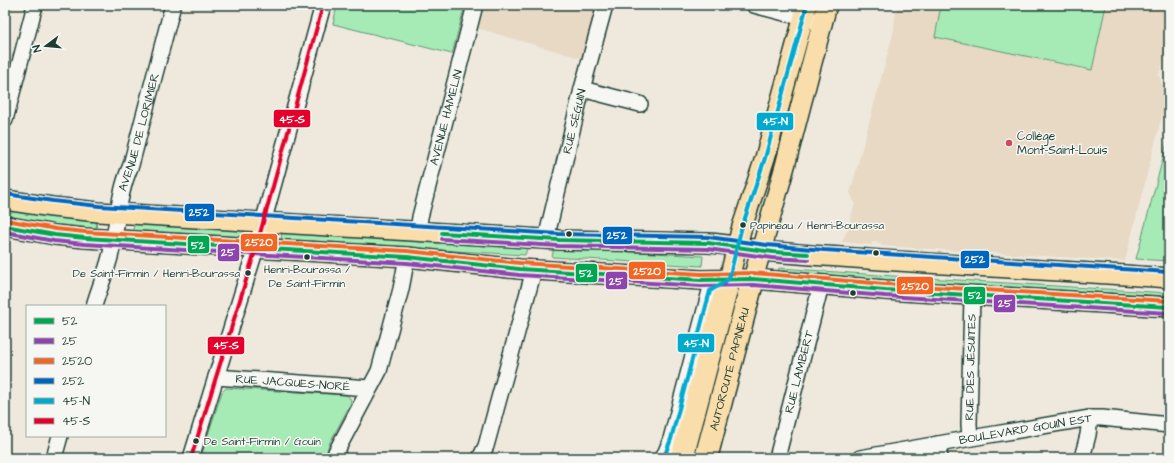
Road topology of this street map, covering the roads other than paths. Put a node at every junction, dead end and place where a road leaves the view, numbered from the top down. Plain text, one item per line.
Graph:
1 (35, 5) edge
2 (173, 5) edge
3 (323, 5) edge
4 (475, 5) edge
5 (605, 5) edge
6 (754, 5) edge
7 (805, 12) edge
8 (825, 14) edge
9 (582, 89) junction
10 (640, 104) dead end
11 (5, 120) edge
12 (5, 200) edge
13 (117, 213) junction
14 (264, 222) junction
15 (5, 226) edge
16 (418, 231) junction
17 (546, 239) junction
18 (113, 240) junction
19 (737, 246) junction
20 (256, 248) junction
21 (761, 250) junction
22 (407, 257) junction
23 (534, 270) junction
24 (1169, 278) edge
25 (729, 279) junction
26 (753, 279) junction
27 (821, 285) junction
28 (972, 296) junction
29 (94, 305) edge
30 (1169, 307) edge
31 (216, 377) junction
32 (369, 388) junction
33 (1090, 418) junction
34 (1169, 425) edge
35 (60, 437) edge
36 (970, 438) junction
37 (939, 451) edge
38 (54, 458) edge
39 (191, 458) edge
40 (335, 458) edge
41 (480, 458) edge
42 (662, 458) edge
43 (682, 458) edge
44 (706, 458) edge
45 (777, 458) edge
46 (860, 458) edge
47 (1082, 458) edge

1 - 11 street
2 - 13 street, AVENUE DE LORIMIER
3 - 14 street
4 - 16 street, AVENUE HAMELIN
5 - 9 street, RUE SÉGUIN
6 - 7 street
7 - 8 street
7 - 19 main road
8 - 21 main road
9 - 10 street
9 - 17 street, RUE SÉGUIN
12 - 13 main road
13 - 14 main road
13 - 18 street, AVENUE DE LORIMIER
14 - 16 main road
14 - 20 street
15 - 18 main road
16 - 17 main road
17 - 19 main road
18 - 20 main road
18 - 29 street, AVENUE DE LORIMIER
19 - 21 main road
19 - 25 main road
20 - 22 main road
20 - 31 street
21 - 24 main road
21 - 26 main road
22 - 23 main road
22 - 32 street
23 - 25 main road
23 - 41 street
25 - 26 main road
25 - 42 street
25 - 43 highway, AUTOROUTE PAPINEAU
26 - 27 main road
26 - 44 highway, AUTOROUTE PAPINEAU
27 - 28 main road
27 - 45 street, RUE LAMBERT
28 - 30 main road
28 - 36 street, RUE DES JÉSUITES
31 - 32 street, RUE JACQUES-NORÉ
31 - 39 street
32 - 40 street
33 - 34 street, BOULEVARD GOUIN EST
33 - 36 street, BOULEVARD GOUIN EST
33 - 47 street
35 - 38 street
36 - 37 street, BOULEVARD GOUIN EST
37 - 46 street, BOULEVARD GOUIN EST

